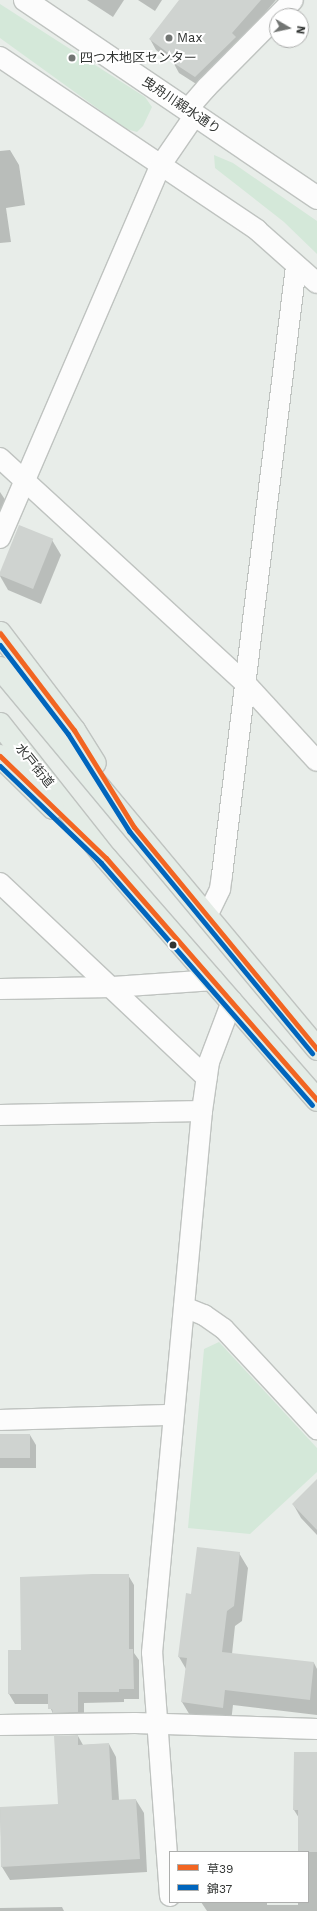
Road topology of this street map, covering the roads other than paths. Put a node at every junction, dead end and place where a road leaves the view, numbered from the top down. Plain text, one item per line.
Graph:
1 (26, 0) edge
2 (293, 0) edge
3 (0, 57) edge
4 (191, 113) junction
5 (160, 166) junction
6 (317, 198) edge
7 (296, 266) junction
8 (317, 283) edge
9 (0, 458) edge
10 (24, 481) junction
11 (0, 538) edge
12 (0, 633) edge
13 (0, 668) edge
14 (247, 685) junction
15 (0, 724) edge
16 (0, 756) edge
17 (317, 761) edge
18 (134, 827) junction
19 (106, 858) junction
20 (0, 883) edge
21 (207, 916) junction
22 (214, 980) junction
23 (113, 987) junction
24 (0, 989) edge
25 (232, 1001) junction
26 (317, 1048) edge
27 (207, 1078) junction
28 (317, 1100) edge
29 (202, 1111) junction
30 (0, 1115) edge
31 (184, 1307) junction
32 (173, 1415) junction
33 (0, 1420) edge
34 (317, 1429) edge
35 (157, 1724) junction
36 (0, 1725) edge
37 (317, 1729) edge
38 (169, 1883) edge

1 - 4 street, 曳舟川親水通り
2 - 4 street
3 - 5 street
4 - 5 street
4 - 6 street, 曳舟川親水通り
5 - 7 street
5 - 10 street
7 - 8 street
7 - 14 street
9 - 10 street
10 - 11 street
10 - 14 street
12 - 18 highway
13 - 18 highway
14 - 17 street
14 - 21 street
15 - 19 highway, 水戸街道
16 - 19 highway
18 - 21 highway
19 - 22 highway, 水戸街道
20 - 23 street
21 - 26 highway
22 - 23 street
22 - 25 highway, 水戸街道
23 - 24 street
23 - 27 street
25 - 27 street
25 - 28 highway, 水戸街道
27 - 29 street
29 - 30 street
29 - 31 street
31 - 32 street
31 - 34 street
32 - 33 street
32 - 35 street
35 - 36 street
35 - 37 street
35 - 38 street

